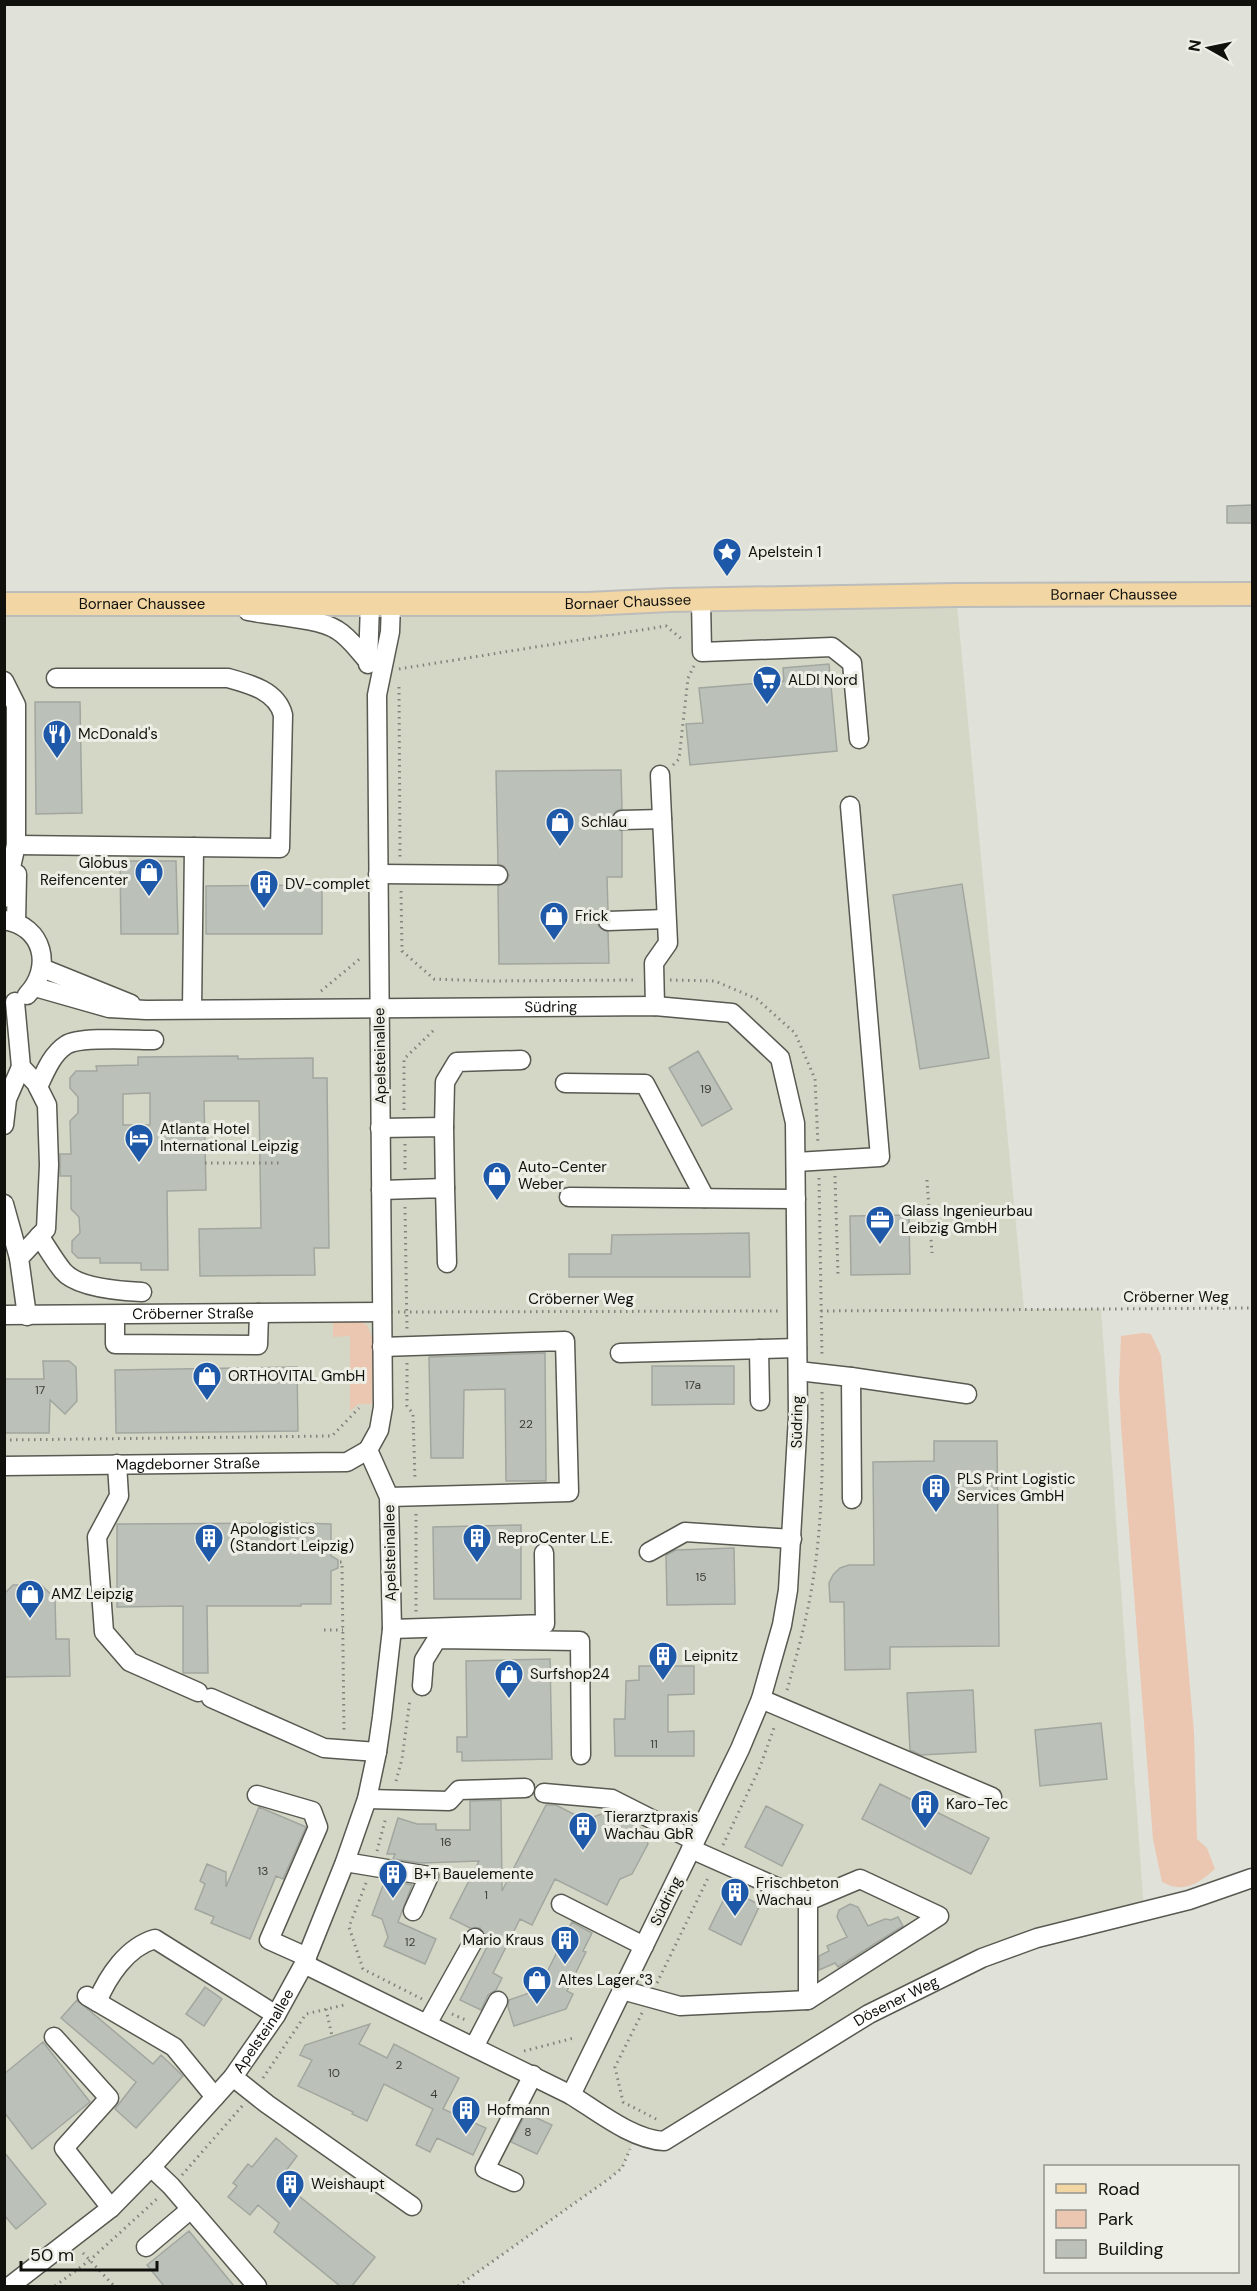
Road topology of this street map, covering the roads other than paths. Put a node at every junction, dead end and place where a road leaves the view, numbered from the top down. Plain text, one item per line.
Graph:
1 (1252, 594) edge
2 (700, 600) junction
3 (208, 603) junction
4 (4, 604) edge
5 (380, 604) junction
6 (367, 660) junction
7 (56, 678) dead end
8 (4, 681) edge
9 (377, 695) junction
10 (860, 739) dead end
11 (660, 776) road end
12 (850, 806) dead end
13 (622, 819) dead end
14 (662, 819) junction
15 (16, 845) junction
16 (194, 847) junction
17 (378, 874) junction
18 (498, 875) dead end
19 (4, 898) edge
20 (666, 918) junction
21 (608, 921) dead end
22 (10, 922) edge
23 (42, 968) junction
24 (35, 987) junction
25 (10, 1004) edge
26 (655, 1006) junction
27 (192, 1009) junction
28 (146, 1010) junction
29 (379, 1010) junction
30 (154, 1041) dead end
31 (521, 1060) dead end
32 (21, 1067) junction
33 (565, 1083) dead end
34 (38, 1087) junction
35 (4, 1125) edge
36 (444, 1127) junction
37 (380, 1128) junction
38 (796, 1162) junction
39 (446, 1188) junction
40 (381, 1190) junction
41 (569, 1197) dead end
42 (705, 1198) junction
43 (796, 1199) junction
44 (4, 1204) edge
45 (39, 1236) junction
46 (19, 1258) junction
47 (447, 1263) dead end
48 (142, 1292) dead end
49 (382, 1312) junction
50 (259, 1313) junction
51 (4, 1315) edge
52 (115, 1315) junction
53 (27, 1316) junction
54 (382, 1347) junction
55 (797, 1348) junction
56 (759, 1349) junction
57 (620, 1353) dead end
58 (798, 1371) junction
59 (851, 1377) junction
60 (967, 1394) dead end
61 (760, 1401) dead end
62 (368, 1450) junction
63 (117, 1464) junction
64 (4, 1466) edge
65 (389, 1497) junction
66 (852, 1499) dead end
67 (792, 1539) junction
68 (649, 1552) dead end
69 (544, 1553) dead end
70 (392, 1629) junction
71 (416, 1691) road end
72 (761, 1699) junction
73 (377, 1752) junction
74 (581, 1755) dead end
75 (525, 1788) dead end
76 (544, 1793) dead end
77 (257, 1795) dead end
78 (992, 1797) dead end
79 (367, 1799) junction
80 (693, 1845) junction
81 (345, 1862) junction
82 (1252, 1878) edge
83 (808, 1901) junction
84 (561, 1904) dead end
85 (412, 1911) dead end
86 (475, 1938) dead end
87 (644, 1946) junction
88 (306, 1961) junction
89 (622, 1990) junction
90 (808, 2000) junction
91 (498, 2001) dead end
92 (276, 2015) junction
93 (427, 2024) junction
94 (54, 2037) dead end
95 (474, 2047) junction
96 (533, 2075) junction
97 (233, 2077) junction
98 (571, 2095) junction
99 (215, 2097) junction
100 (152, 2167) junction
101 (514, 2182) dead end
102 (412, 2206) dead end
103 (111, 2208) junction
104 (190, 2209) junction
105 (146, 2247) dead end
106 (10, 2286) edge
107 (257, 2286) edge

1 - 2 main road, Bornaer Chaussee
2 - 5 main road, Bornaer Chaussee
2 - 10 street
3 - 4 main road, Bornaer Chaussee
3 - 5 main road, Bornaer Chaussee
3 - 6 street, Apelsteinallee
5 - 6 street, Apelsteinallee
5 - 9 street, Apelsteinallee
6 - 9 street, Apelsteinallee
7 - 16 street
8 - 15 street
9 - 17 street, Apelsteinallee
11 - 14 street
12 - 38 street
13 - 14 street
14 - 20 street
15 - 16 street
15 - 19 street
15 - 22 street
16 - 27 street
17 - 18 street
17 - 29 street, Apelsteinallee
20 - 21 street
20 - 26 street
22 - 23 street
23 - 24 street
23 - 28 street, Südring
24 - 25 street
24 - 28 street, Südring
25 - 32 street
26 - 29 street, Südring
26 - 38 street, Südring
27 - 28 street, Südring
27 - 29 street, Südring
29 - 37 street, Apelsteinallee
30 - 34 street
31 - 36 street
32 - 34 street
32 - 35 street
33 - 42 street
34 - 45 street
36 - 37 street
36 - 39 street
37 - 40 street, Apelsteinallee
38 - 43 street, Südring
39 - 40 street
39 - 47 street
40 - 49 street, Apelsteinallee
41 - 42 street
42 - 43 street
43 - 55 street, Südring
44 - 46 street
45 - 46 street
45 - 48 street
46 - 53 street
49 - 50 street, Cröberner Straße
49 - 54 street, Apelsteinallee
50 - 52 street, Cröberner Straße
50 - 52 street
51 - 53 street, Cröberner Straße
52 - 53 street, Cröberner Straße
54 - 62 street, Apelsteinallee
54 - 65 street
55 - 56 street
55 - 58 street, Südring
56 - 57 street
56 - 61 street
58 - 59 street
58 - 67 street, Südring
59 - 60 street
59 - 66 street
62 - 63 street, Magdeborner Straße
62 - 65 street, Apelsteinallee
63 - 64 street, Magdeborner Straße
63 - 73 street
65 - 70 street, Apelsteinallee
67 - 68 street
67 - 72 street, Südring
69 - 70 street
70 - 73 street, Apelsteinallee
71 - 74 street
72 - 78 street
72 - 80 street, Südring
73 - 79 street, Apelsteinallee
75 - 79 street
76 - 80 street
77 - 88 street
79 - 81 street, Apelsteinallee
80 - 83 street
80 - 87 street, Südring
81 - 85 street
81 - 88 street, Apelsteinallee
82 - 98 street, Dösener Weg
83 - 90 street
83 - 90 street
84 - 87 street
86 - 93 street
87 - 89 street, Südring
88 - 92 street, Apelsteinallee
88 - 93 street
89 - 90 street
89 - 98 street, Südring
91 - 95 street
92 - 97 street, Apelsteinallee
92 - 99 street
93 - 95 street
94 - 103 street
95 - 96 street
96 - 98 street
96 - 101 street
97 - 99 street, Apelsteinallee
97 - 102 street
99 - 100 street, Apelsteinallee
100 - 103 street, Apelsteinallee
100 - 104 street
103 - 106 street, Apelsteinallee
104 - 105 street
104 - 107 street

